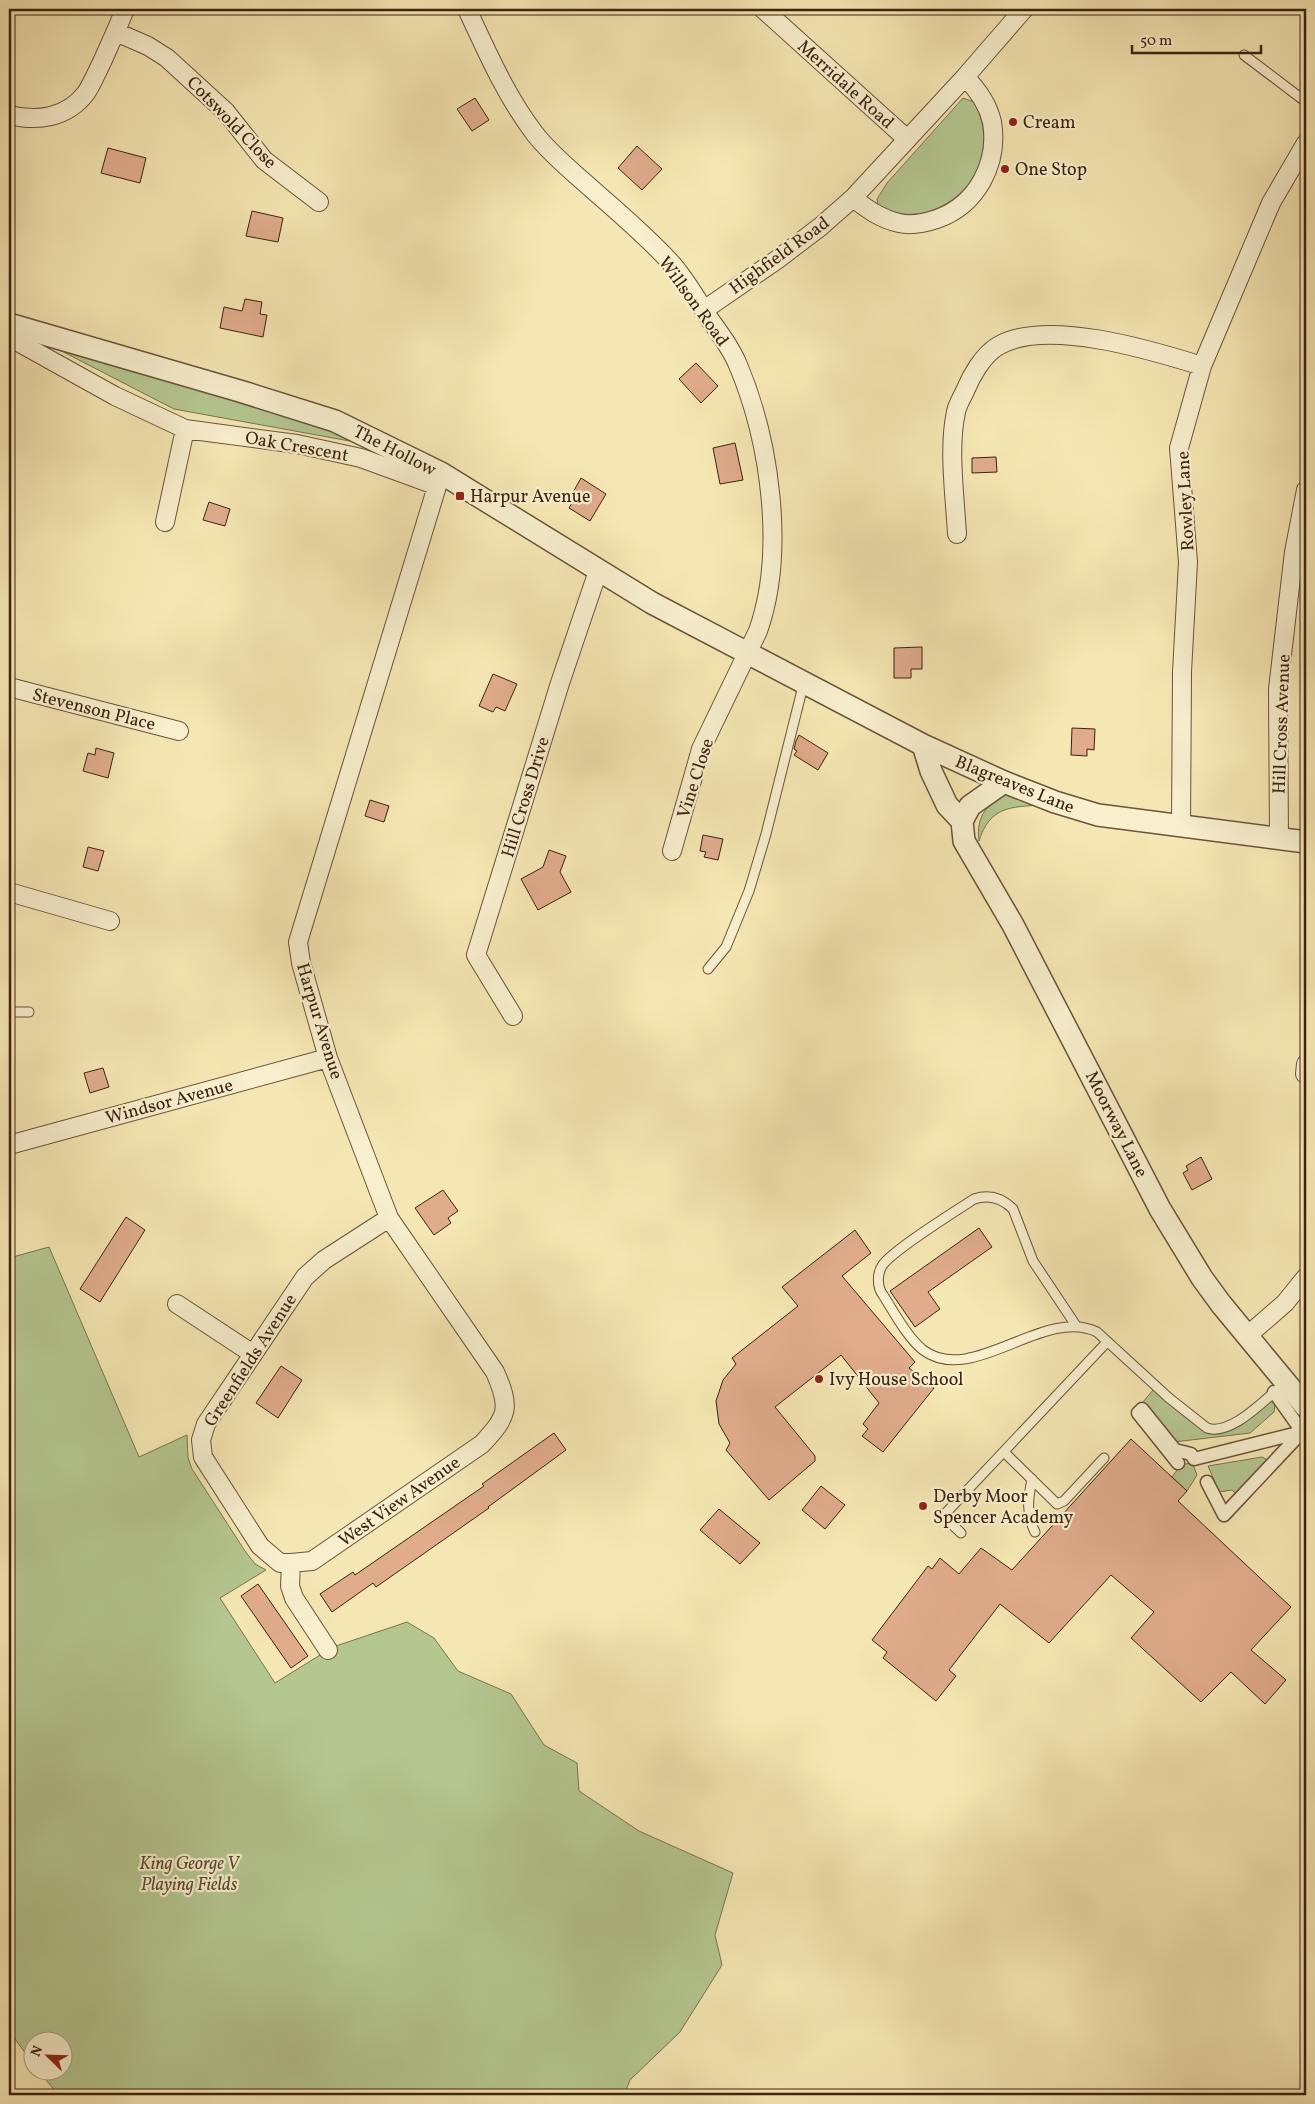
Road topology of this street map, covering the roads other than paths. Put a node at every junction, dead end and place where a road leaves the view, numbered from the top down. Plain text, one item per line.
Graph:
1 (125, 9) edge
2 (467, 9) edge
3 (763, 9) edge
4 (1024, 9) edge
5 (116, 32) junction
6 (1244, 54) dead end
7 (965, 76) junction
8 (1306, 102) edge
9 (9, 115) edge
10 (907, 139) junction
11 (1306, 142) edge
12 (853, 198) junction
13 (319, 202) dead end
14 (704, 310) junction
15 (9, 324) edge
16 (9, 337) edge
17 (1202, 366) junction
18 (185, 429) junction
19 (438, 479) junction
20 (1306, 490) edge
21 (165, 522) dead end
22 (957, 534) dead end
23 (598, 571) junction
24 (748, 653) junction
25 (804, 682) junction
26 (9, 687) edge
27 (179, 731) dead end
28 (923, 745) junction
29 (1004, 782) junction
30 (962, 821) junction
31 (1181, 826) junction
32 (1279, 840) junction
33 (1306, 842) edge
34 (672, 851) dead end
35 (9, 892) edge
36 (110, 921) dead end
37 (708, 969) dead end
38 (9, 1012) edge
39 (29, 1012) dead end
40 (513, 1016) dead end
41 (328, 1058) junction
42 (9, 1145) edge
43 (389, 1218) junction
44 (1306, 1277) edge
45 (178, 1304) dead end
46 (1077, 1326) junction
47 (1247, 1336) junction
48 (1108, 1342) junction
49 (253, 1354) junction
50 (1280, 1387) junction
51 (1306, 1407) edge
52 (500, 1425) joint
53 (1304, 1435) edge
54 (1004, 1452) junction
55 (1104, 1458) dead end
56 (1178, 1463) dead end
57 (1032, 1480) junction
58 (1207, 1482) dead end
59 (962, 1532) dead end
60 (1036, 1532) dead end
61 (291, 1564) junction
62 (328, 1650) dead end

1 - 5 street
2 - 14 street, Willson Road
3 - 10 street, Merridale Road
4 - 7 street, Highfield Road
5 - 9 street
5 - 13 street, Cotswold Close
6 - 8 lane
7 - 10 street, Highfield Road
7 - 12 street
10 - 12 street, Highfield Road
11 - 17 street, Rowley Lane
12 - 14 street, Highfield Road
14 - 24 street, Willson Road
15 - 19 street, The Hollow
16 - 18 street, Oak Crescent
17 - 22 street
17 - 31 street, Rowley Lane
18 - 19 street, Oak Crescent
18 - 21 street
19 - 23 street, The Hollow
19 - 41 street, Harpur Avenue
20 - 32 street, Hill Cross Avenue
23 - 24 street, The Hollow
23 - 40 street, Hill Cross Drive
24 - 25 street, Blagreaves Lane
24 - 34 street, Vine Close
25 - 28 street, Blagreaves Lane
25 - 37 lane
26 - 27 street, Stevenson Place
28 - 29 street, Blagreaves Lane
28 - 30 street
29 - 30 street
29 - 31 street, Blagreaves Lane
30 - 47 street, Moorway Lane
31 - 32 street, Blagreaves Lane
32 - 33 street, Blagreaves Lane
35 - 36 street
38 - 39 lane
41 - 42 street, Windsor Avenue
41 - 43 street, Harpur Avenue
43 - 49 street, Greenfields Avenue
43 - 52 street, Harpur Avenue
44 - 47 street
45 - 49 street
46 - 46 lane
46 - 48 lane
47 - 50 street, Moorway Lane
48 - 50 lane
48 - 54 lane
49 - 61 street, Greenfields Avenue
50 - 51 street, Moorway Lane
50 - 53 street
52 - 61 street, West View Avenue
53 - 56 street
53 - 58 street
54 - 57 lane
54 - 59 lane
55 - 57 lane
57 - 60 lane
61 - 62 street

